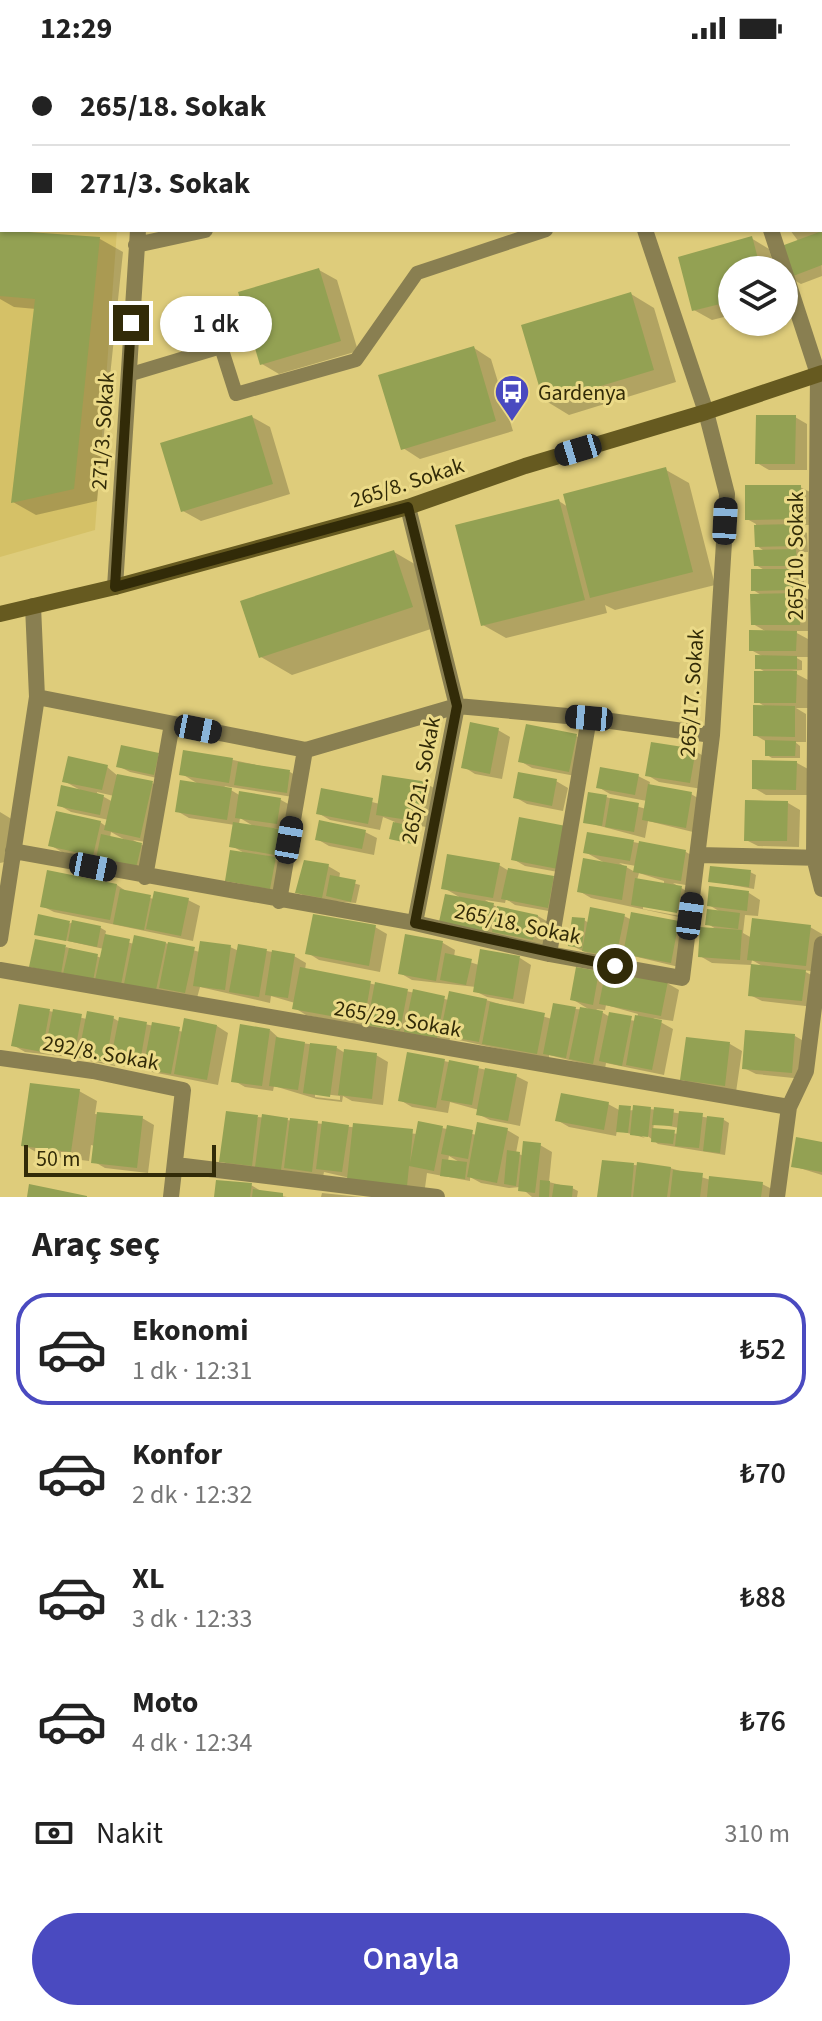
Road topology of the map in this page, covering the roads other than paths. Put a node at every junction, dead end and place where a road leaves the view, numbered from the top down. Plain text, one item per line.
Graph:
1 (188, 232) edge
2 (540, 232) edge
3 (646, 232) edge
4 (772, 232) edge
5 (137, 238) edge
6 (820, 373) edge
7 (128, 375) junction
8 (706, 412) junction
9 (408, 507) junction
10 (115, 587) junction
11 (33, 606) junction
12 (0, 614) edge
13 (37, 697) junction
14 (457, 706) junction
15 (589, 718) junction
16 (172, 724) junction
17 (712, 735) junction
18 (305, 750) junction
19 (698, 855) junction
20 (9, 857) edge
21 (818, 858) edge
22 (145, 877) junction
23 (822, 889) edge
24 (279, 901) junction
25 (415, 923) junction
26 (0, 939) edge
27 (822, 944) edge
28 (549, 954) junction
29 (0, 970) edge
30 (682, 978) joint
31 (0, 1058) edge
32 (814, 1071) edge
33 (789, 1107) junction
34 (176, 1165) junction
35 (171, 1197) edge
36 (437, 1197) edge
37 (777, 1197) edge

1 - 5 street
2 - 7 lane
3 - 8 street, 265/17. Sokak
4 - 6 street, 265/10. Sokak
5 - 7 street, 271/3. Sokak
6 - 8 street, 265/8. Sokak
6 - 21 street, 265/10. Sokak
7 - 10 street, 271/3. Sokak
8 - 9 street, 265/8. Sokak
8 - 17 street, 265/17. Sokak
9 - 10 street, 265/8. Sokak
9 - 14 street, 265/21. Sokak
10 - 11 street, 265/8. Sokak
11 - 12 street, 265/8. Sokak
11 - 13 street
13 - 16 street
13 - 20 street
14 - 15 street
14 - 18 street
14 - 25 street, 265/21. Sokak
15 - 17 street
15 - 28 street
16 - 18 street
16 - 22 street
17 - 19 street, 265/17. Sokak
18 - 24 street
19 - 21 street
19 - 30 street, 265/17. Sokak
20 - 22 street, 265/18. Sokak
20 - 26 street
21 - 23 street, 265/10. Sokak
22 - 24 street, 265/18. Sokak
24 - 25 street, 265/18. Sokak
25 - 28 street, 265/18. Sokak
27 - 32 street
28 - 30 street, 265/18. Sokak
29 - 33 street, 265/29. Sokak
31 - 34 street, 292/8. Sokak
32 - 33 street
33 - 37 street
34 - 35 street, 292/8. Sokak
34 - 36 street

